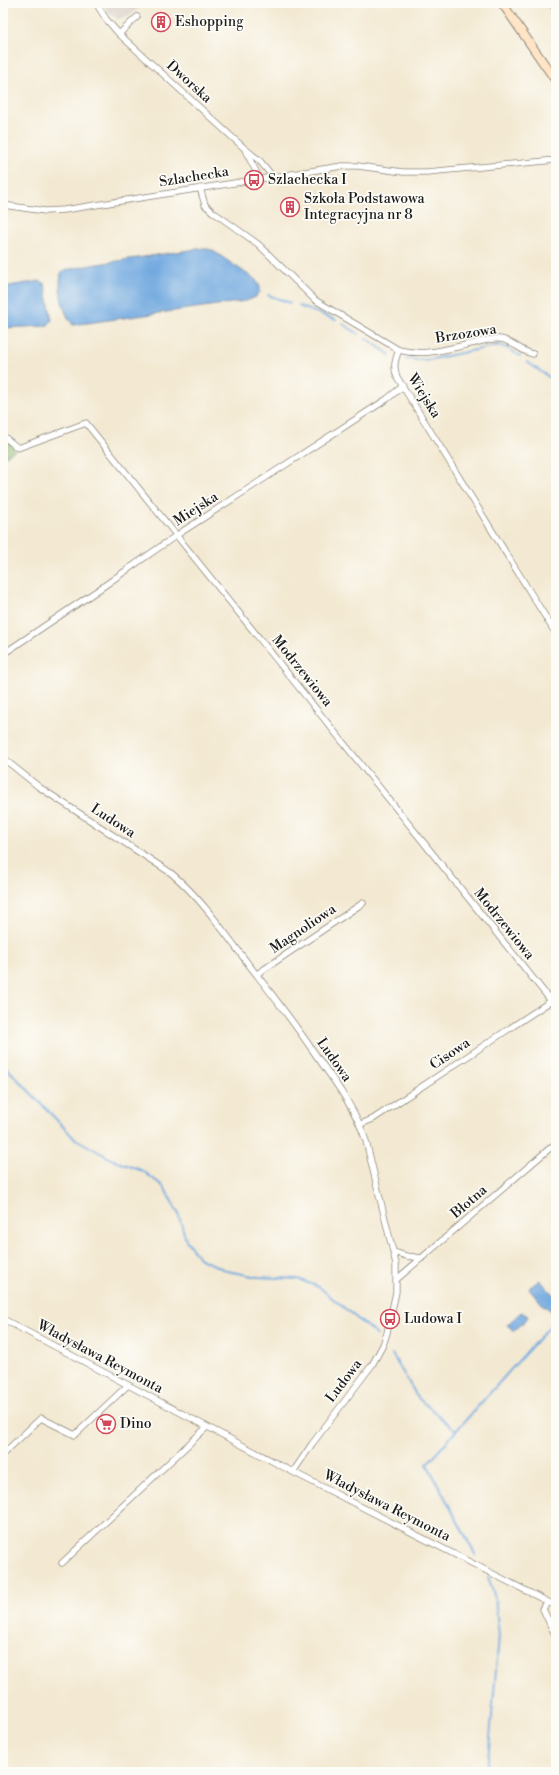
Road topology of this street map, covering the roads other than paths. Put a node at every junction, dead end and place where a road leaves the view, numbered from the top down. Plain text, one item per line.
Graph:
1 (96, 3) edge
2 (502, 3) edge
3 (137, 17) dead end
4 (120, 34) junction
5 (556, 81) edge
6 (244, 148) junction
7 (556, 160) edge
8 (273, 177) junction
9 (260, 179) junction
10 (200, 188) junction
11 (3, 205) edge
12 (399, 350) junction
13 (533, 354) dead end
14 (403, 386) junction
15 (3, 436) edge
16 (177, 535) junction
17 (556, 634) edge
18 (3, 654) edge
19 (3, 758) edge
20 (363, 903) dead end
21 (257, 974) junction
22 (551, 1001) junction
23 (556, 1007) edge
24 (361, 1124) junction
25 (556, 1143) edge
26 (394, 1252) junction
27 (422, 1258) junction
28 (397, 1279) junction
29 (3, 1319) edge
30 (128, 1385) junction
31 (207, 1427) junction
32 (3, 1454) edge
33 (293, 1472) junction
34 (62, 1563) dead end
35 (547, 1602) junction
36 (556, 1606) edge
37 (556, 1637) edge

1 - 4 street, Dworska
2 - 5 main road
3 - 4 street
4 - 6 street, Dworska
6 - 8 street, Dworska
6 - 9 street, Dworska
7 - 8 street, Szlachecka
8 - 9 street, Szlachecka
9 - 10 street, Szlachecka
10 - 11 street, Szlachecka
10 - 12 street
12 - 13 street, Brzozowa
12 - 14 street, Wiejska
14 - 16 street, Miejska
14 - 17 street, Wiejska
15 - 16 street, Modrzewiowa
16 - 18 street, Miejska
16 - 22 street, Modrzewiowa
19 - 21 street, Ludowa
20 - 21 street, Magnoliowa
21 - 24 street, Ludowa
22 - 23 street, Modrzewiowa
22 - 24 street, Cisowa
24 - 26 street, Ludowa
25 - 27 street, Błotna
26 - 27 street
26 - 28 street, Ludowa
27 - 28 street, Błotna
28 - 33 street, Ludowa
29 - 30 street, Władysława Reymonta
30 - 31 street, Władysława Reymonta
30 - 32 street
31 - 33 street, Władysława Reymonta
31 - 34 street
33 - 35 street, Władysława Reymonta
35 - 36 street, Władysława Reymonta
35 - 37 street

